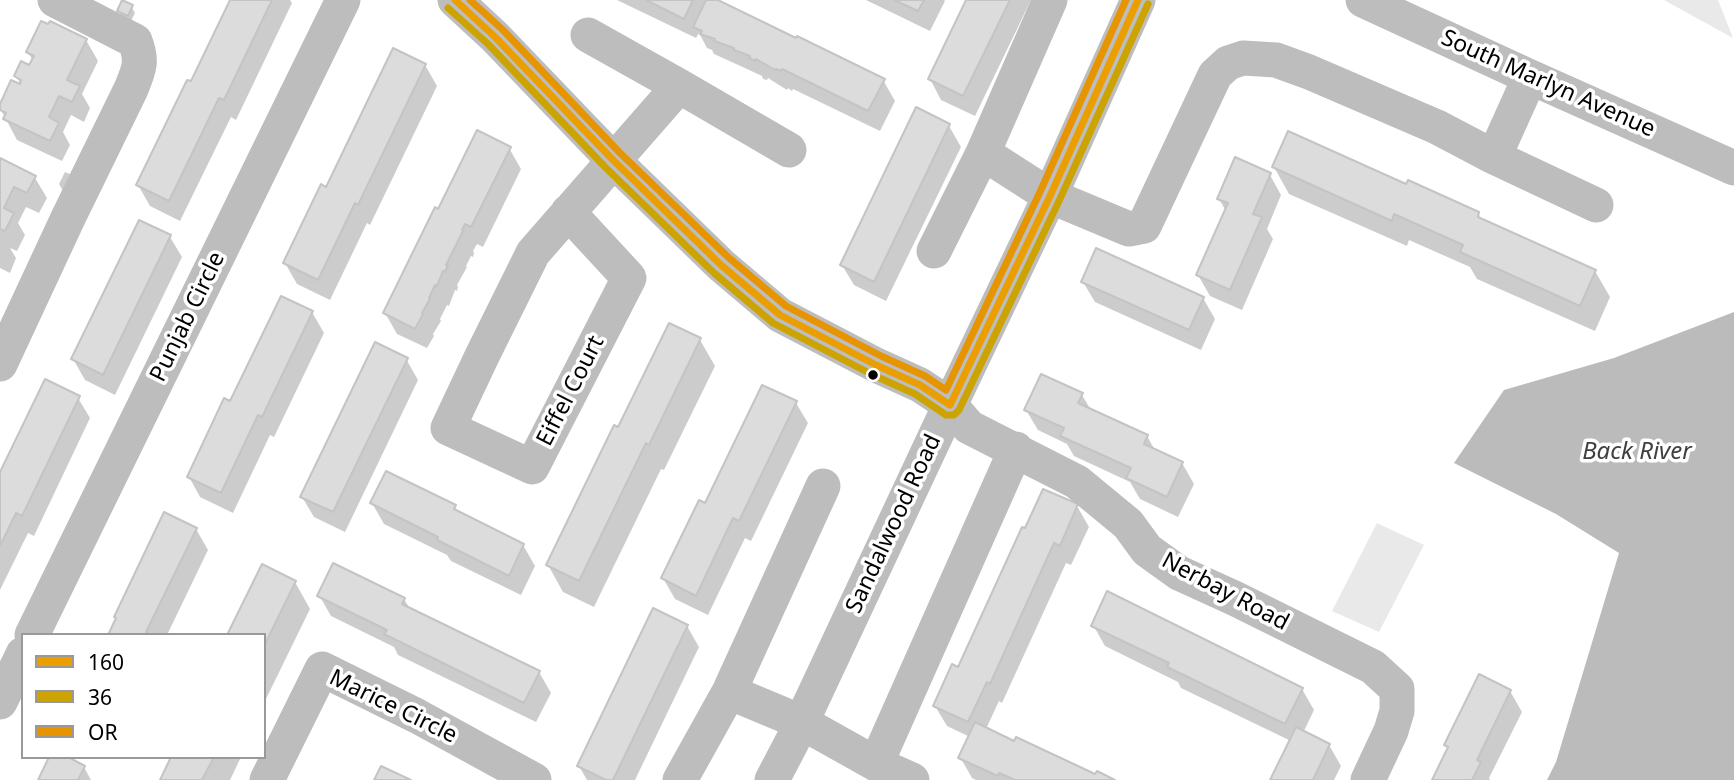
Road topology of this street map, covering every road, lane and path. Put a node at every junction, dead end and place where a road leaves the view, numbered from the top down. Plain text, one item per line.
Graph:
1 (55, 0) edge
2 (344, 0) edge
3 (455, 0) edge
4 (1050, 0) edge
5 (1138, 0) edge
6 (1363, 0) edge
7 (587, 35) dead end
8 (1530, 77) junction
9 (679, 86) junction
10 (789, 150) dead end
11 (983, 153) junction
12 (1494, 157) junction
13 (613, 160) junction
14 (1734, 167) edge
15 (1050, 196) junction
16 (1596, 205) dead end
17 (568, 212) junction
18 (934, 251) dead end
19 (0, 364) edge
20 (950, 405) junction
21 (1016, 449) junction
22 (823, 486) dead end
23 (33, 633) edge
24 (21, 658) edge
25 (729, 692) junction
26 (0, 702) edge
27 (801, 722) junction
28 (876, 764) junction
29 (267, 780) edge
30 (534, 780) edge
31 (680, 780) edge
32 (772, 780) edge
33 (912, 780) edge
34 (1368, 780) edge

1 - 19 street
2 - 23 street, Punjab Circle
3 - 13 street, Nerbay Road
4 - 11 street
5 - 15 street, Sandalwood Road
6 - 8 street, South Marlyn Avenue
7 - 9 street
8 - 12 street
8 - 14 street, South Marlyn Avenue
9 - 10 street
9 - 13 street, Eiffel Court
11 - 15 street
11 - 18 street
12 - 15 street
12 - 16 street
13 - 17 street, Eiffel Court
13 - 20 street, Nerbay Road
15 - 20 street, Sandalwood Road
17 - 17 street, Eiffel Court
20 - 21 street, Nerbay Road
20 - 27 street, Sandalwood Road
21 - 28 street
21 - 34 street, Nerbay Road
22 - 25 street
24 - 26 street
25 - 27 street
25 - 31 street
27 - 28 street
27 - 32 street, Sandalwood Road
28 - 33 street
29 - 30 street, Marice Circle

